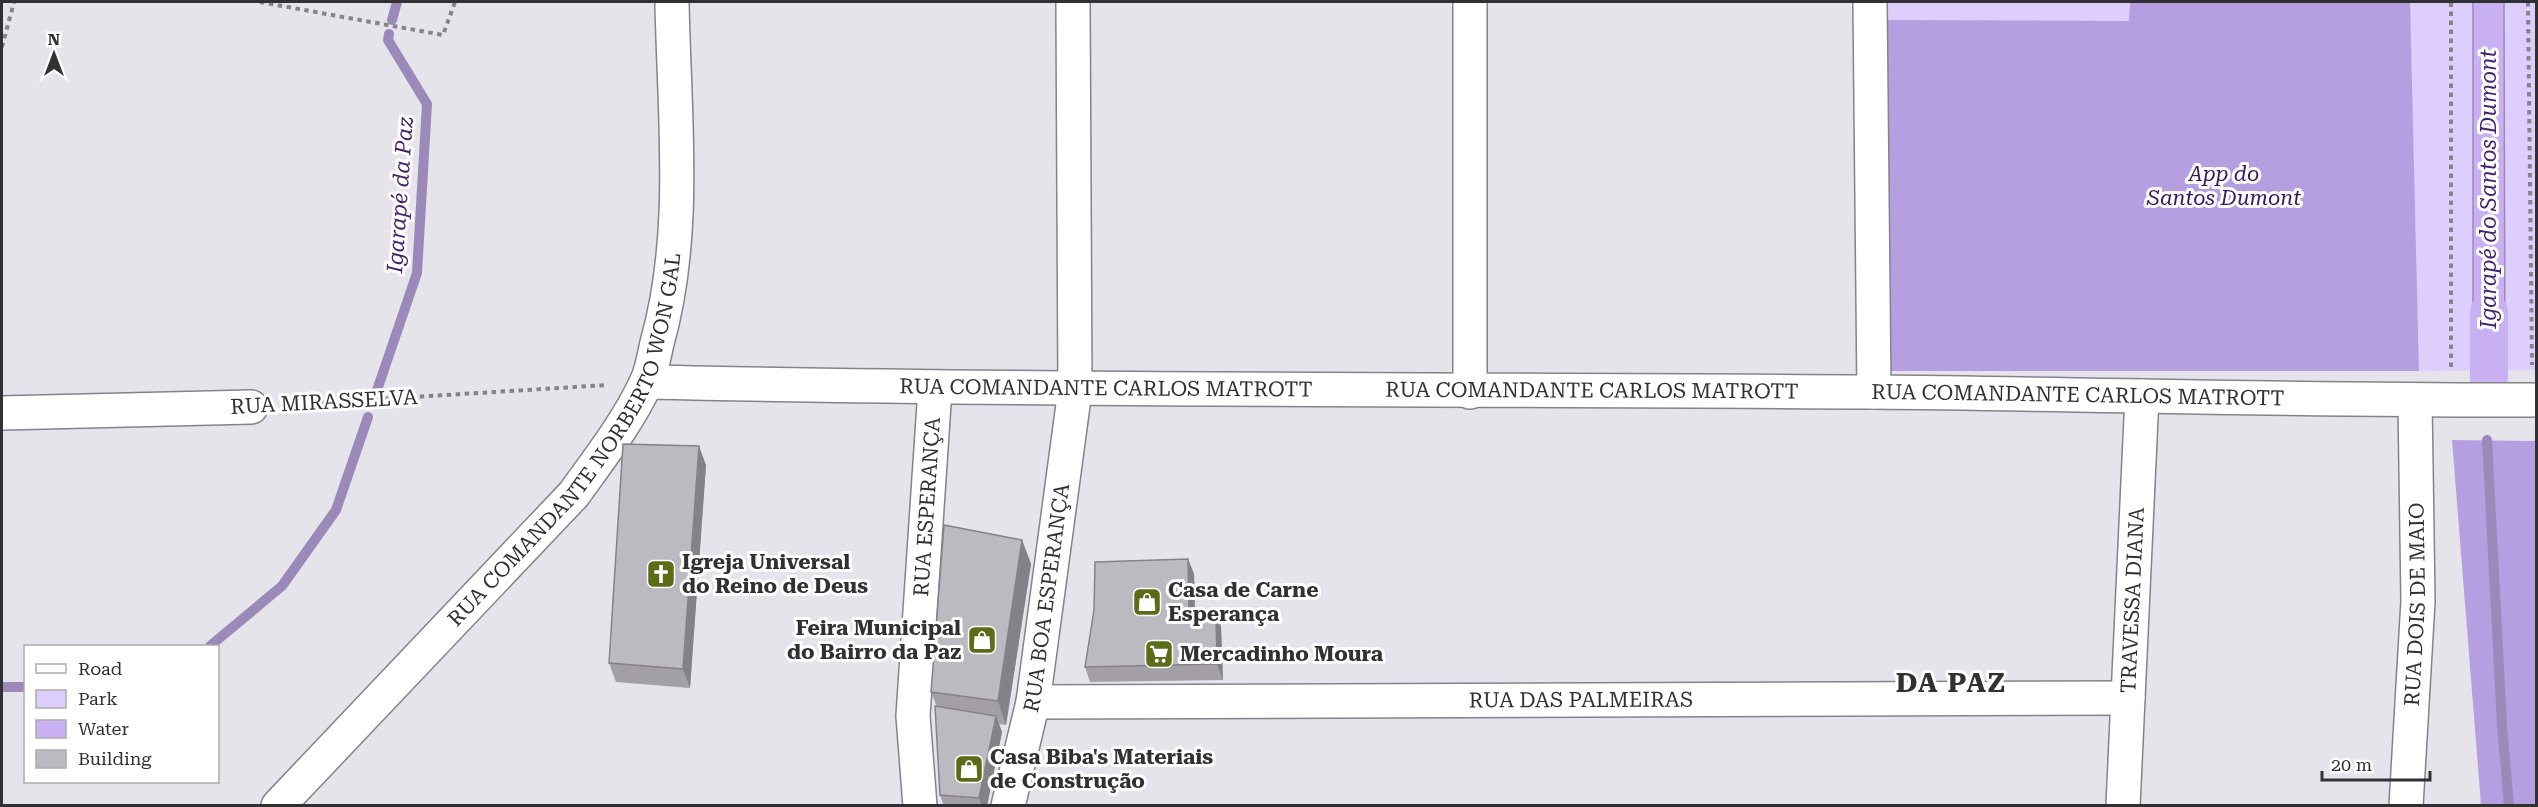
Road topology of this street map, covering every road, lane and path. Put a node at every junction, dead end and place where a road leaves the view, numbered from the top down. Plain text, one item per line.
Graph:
1 (14, 2) edge
2 (260, 2) edge
3 (455, 2) edge
4 (672, 2) edge
5 (1073, 2) edge
6 (1470, 2) edge
7 (1870, 2) edge
8 (2451, 2) edge
9 (2528, 2) edge
10 (2, 47) edge
11 (2536, 312) edge
12 (2532, 319) junction
13 (2451, 371) dead end
14 (647, 382) junction
15 (2534, 387) edge
16 (935, 389) junction
17 (1075, 390) junction
18 (1470, 392) junction
19 (1874, 392) junction
20 (2142, 396) junction
21 (2422, 401) junction
22 (251, 407) joint
23 (2, 413) edge
24 (2128, 698) junction
25 (1033, 702) junction
26 (278, 806) edge
27 (920, 806) edge
28 (1008, 806) edge
29 (2123, 806) edge
30 (2406, 806) edge

1 - 10 path
2 - 3 path
4 - 14 street, RUA COMANDANTE NORBERTO WON GAL
5 - 17 street, RUA BOA ESPERANÇA
6 - 18 street
7 - 19 street
8 - 13 path
9 - 12 path
11 - 12 path
12 - 15 path
14 - 16 street, RUA COMANDANTE CARLOS MATROTT
14 - 22 path, RUA MIRASSELVA
14 - 26 street, RUA COMANDANTE NORBERTO WON GAL
15 - 21 street, RUA COMANDANTE CARLOS MATROTT
16 - 17 street, RUA COMANDANTE CARLOS MATROTT
16 - 27 street, RUA ESPERANÇA
17 - 18 street, RUA COMANDANTE CARLOS MATROTT
17 - 25 street, RUA BOA ESPERANÇA
18 - 19 street, RUA COMANDANTE CARLOS MATROTT
19 - 20 street, RUA COMANDANTE CARLOS MATROTT
20 - 21 street, RUA COMANDANTE CARLOS MATROTT
20 - 24 street, TRAVESSA DIANA
21 - 30 street, RUA DOIS DE MAIO
22 - 23 street, RUA MIRASSELVA
24 - 25 street, RUA DAS PALMEIRAS
24 - 29 street, TRAVESSA DIANA
25 - 28 street, RUA BOA ESPERANÇA

